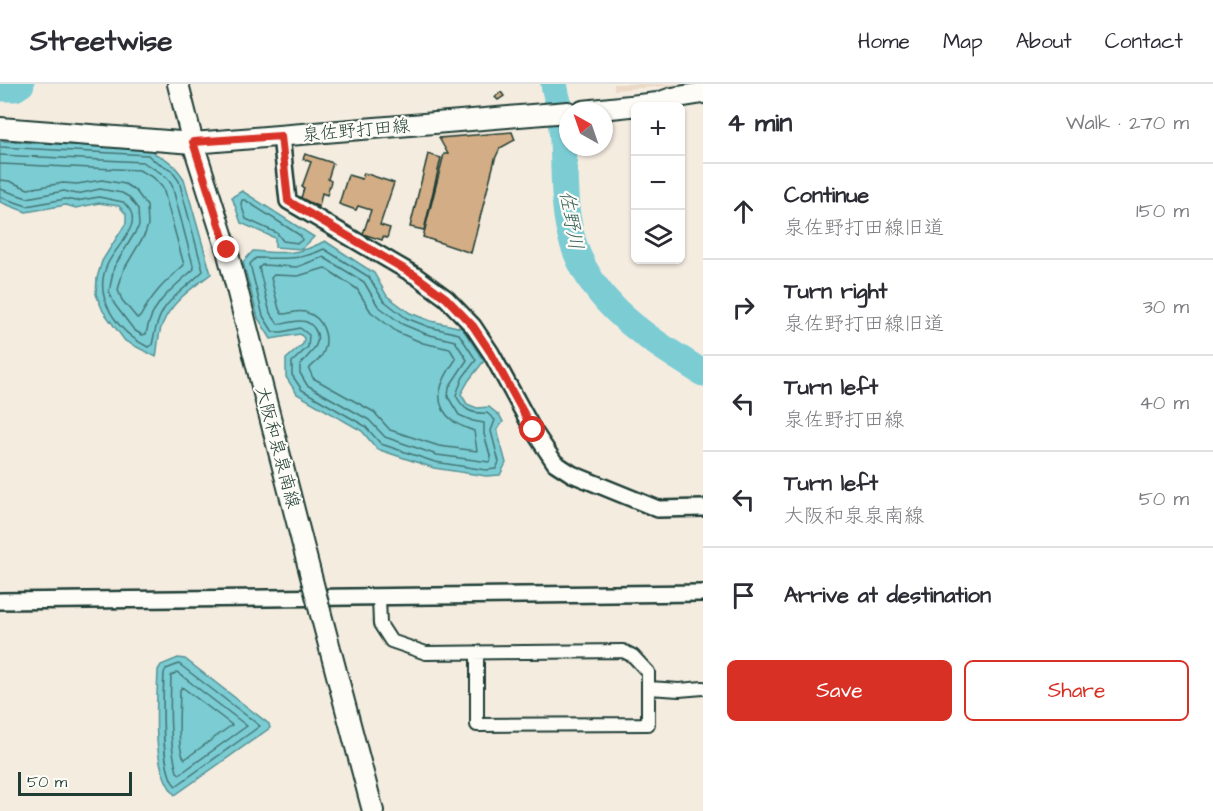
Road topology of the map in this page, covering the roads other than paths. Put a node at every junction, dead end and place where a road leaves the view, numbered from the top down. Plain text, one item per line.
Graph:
1 (178, 84) edge
2 (703, 93) edge
3 (670, 102) edge
4 (685, 105) edge
5 (703, 105) edge
6 (631, 108) edge
7 (613, 109) edge
8 (559, 113) edge
9 (0, 128) edge
10 (281, 136) junction
11 (193, 142) junction
12 (703, 508) edge
13 (703, 593) edge
14 (379, 597) junction
15 (0, 601) edge
16 (477, 653) junction
17 (649, 688) junction
18 (703, 688) edge
19 (373, 811) edge

1 - 11 main road, 大阪和泉泉南線
2 - 3 main road
4 - 5 main road
6 - 7 main road
8 - 10 main road, 泉佐野打田線
9 - 11 main road, 泉佐野打田線
10 - 11 main road, 泉佐野打田線
10 - 12 street
11 - 19 main road, 大阪和泉泉南線, bridge
13 - 14 street
14 - 15 street
14 - 16 street
16 - 17 street
16 - 17 street
17 - 18 street

